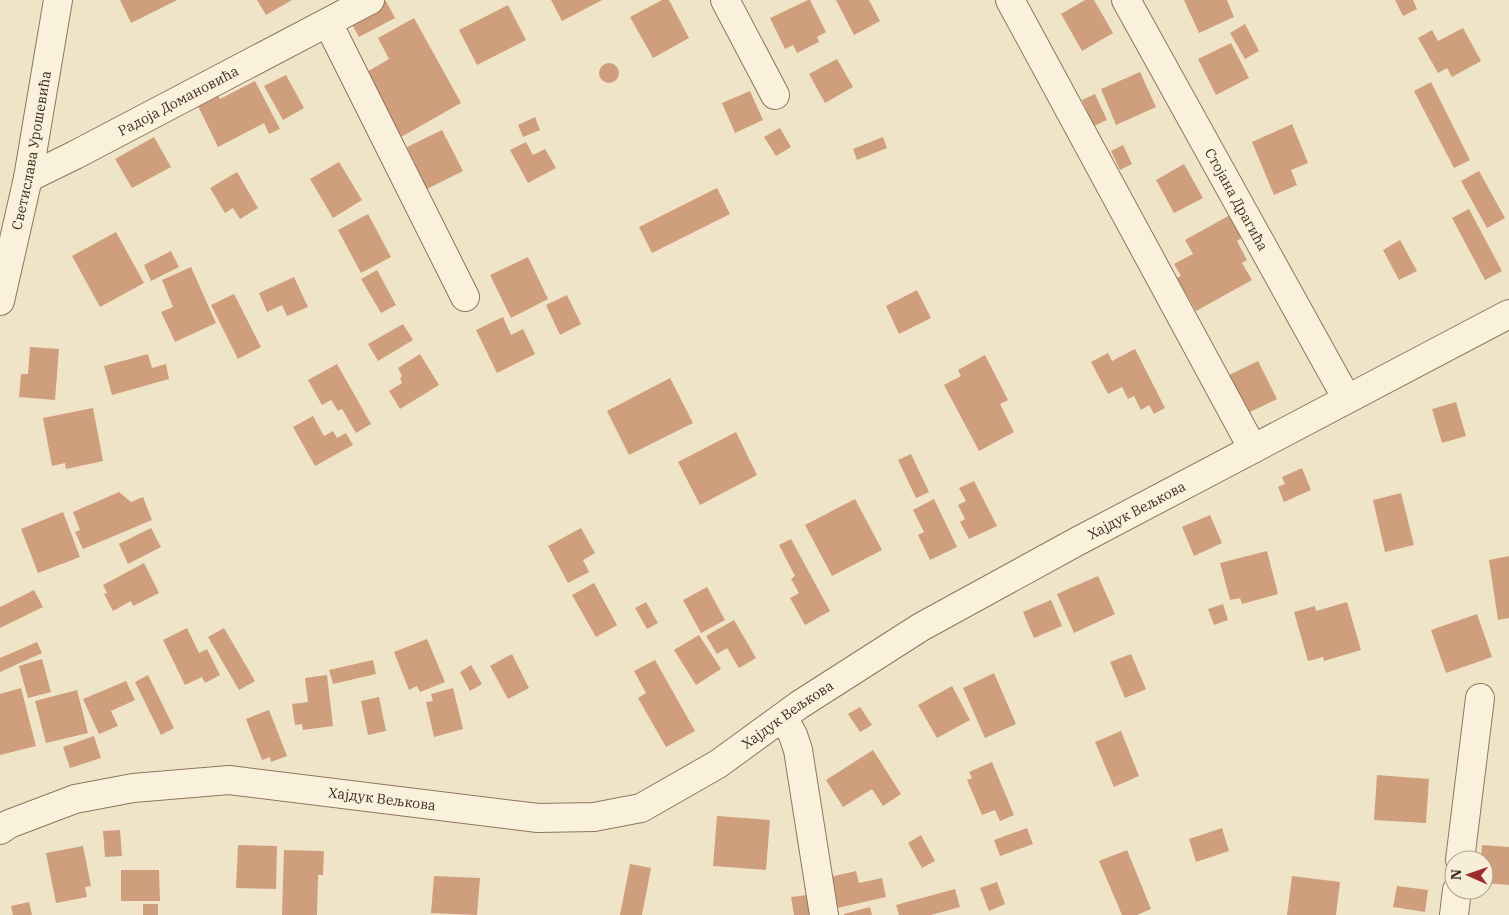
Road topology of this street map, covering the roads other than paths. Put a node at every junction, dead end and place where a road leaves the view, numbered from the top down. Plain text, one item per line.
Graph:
1 (58, 0) edge
2 (370, 0) edge
3 (726, 0) edge
4 (1010, 0) edge
5 (1126, 0) edge
6 (328, 23) junction
7 (775, 95) dead end
8 (28, 178) junction
9 (465, 297) dead end
10 (0, 301) edge
11 (1509, 314) edge
12 (1347, 399) junction
13 (1253, 448) junction
14 (1480, 698) dead end
15 (783, 717) junction
16 (0, 830) edge
17 (1461, 850) edge
18 (1456, 900) edge
19 (824, 915) edge
20 (1454, 915) edge

1 - 8 street, Светислава Урошевића
2 - 6 street, Радоја Домановића
3 - 7 street
4 - 13 street
5 - 12 street, Стојана Драгића
6 - 8 street, Радоја Домановића
6 - 9 street
8 - 10 street, Светислава Урошевића
11 - 12 street, Хајдук Вељкова
12 - 13 street, Хајдук Вељкова
13 - 15 street, Хајдук Вељкова
14 - 17 street
15 - 16 street, Хајдук Вељкова
15 - 19 street
18 - 20 street

